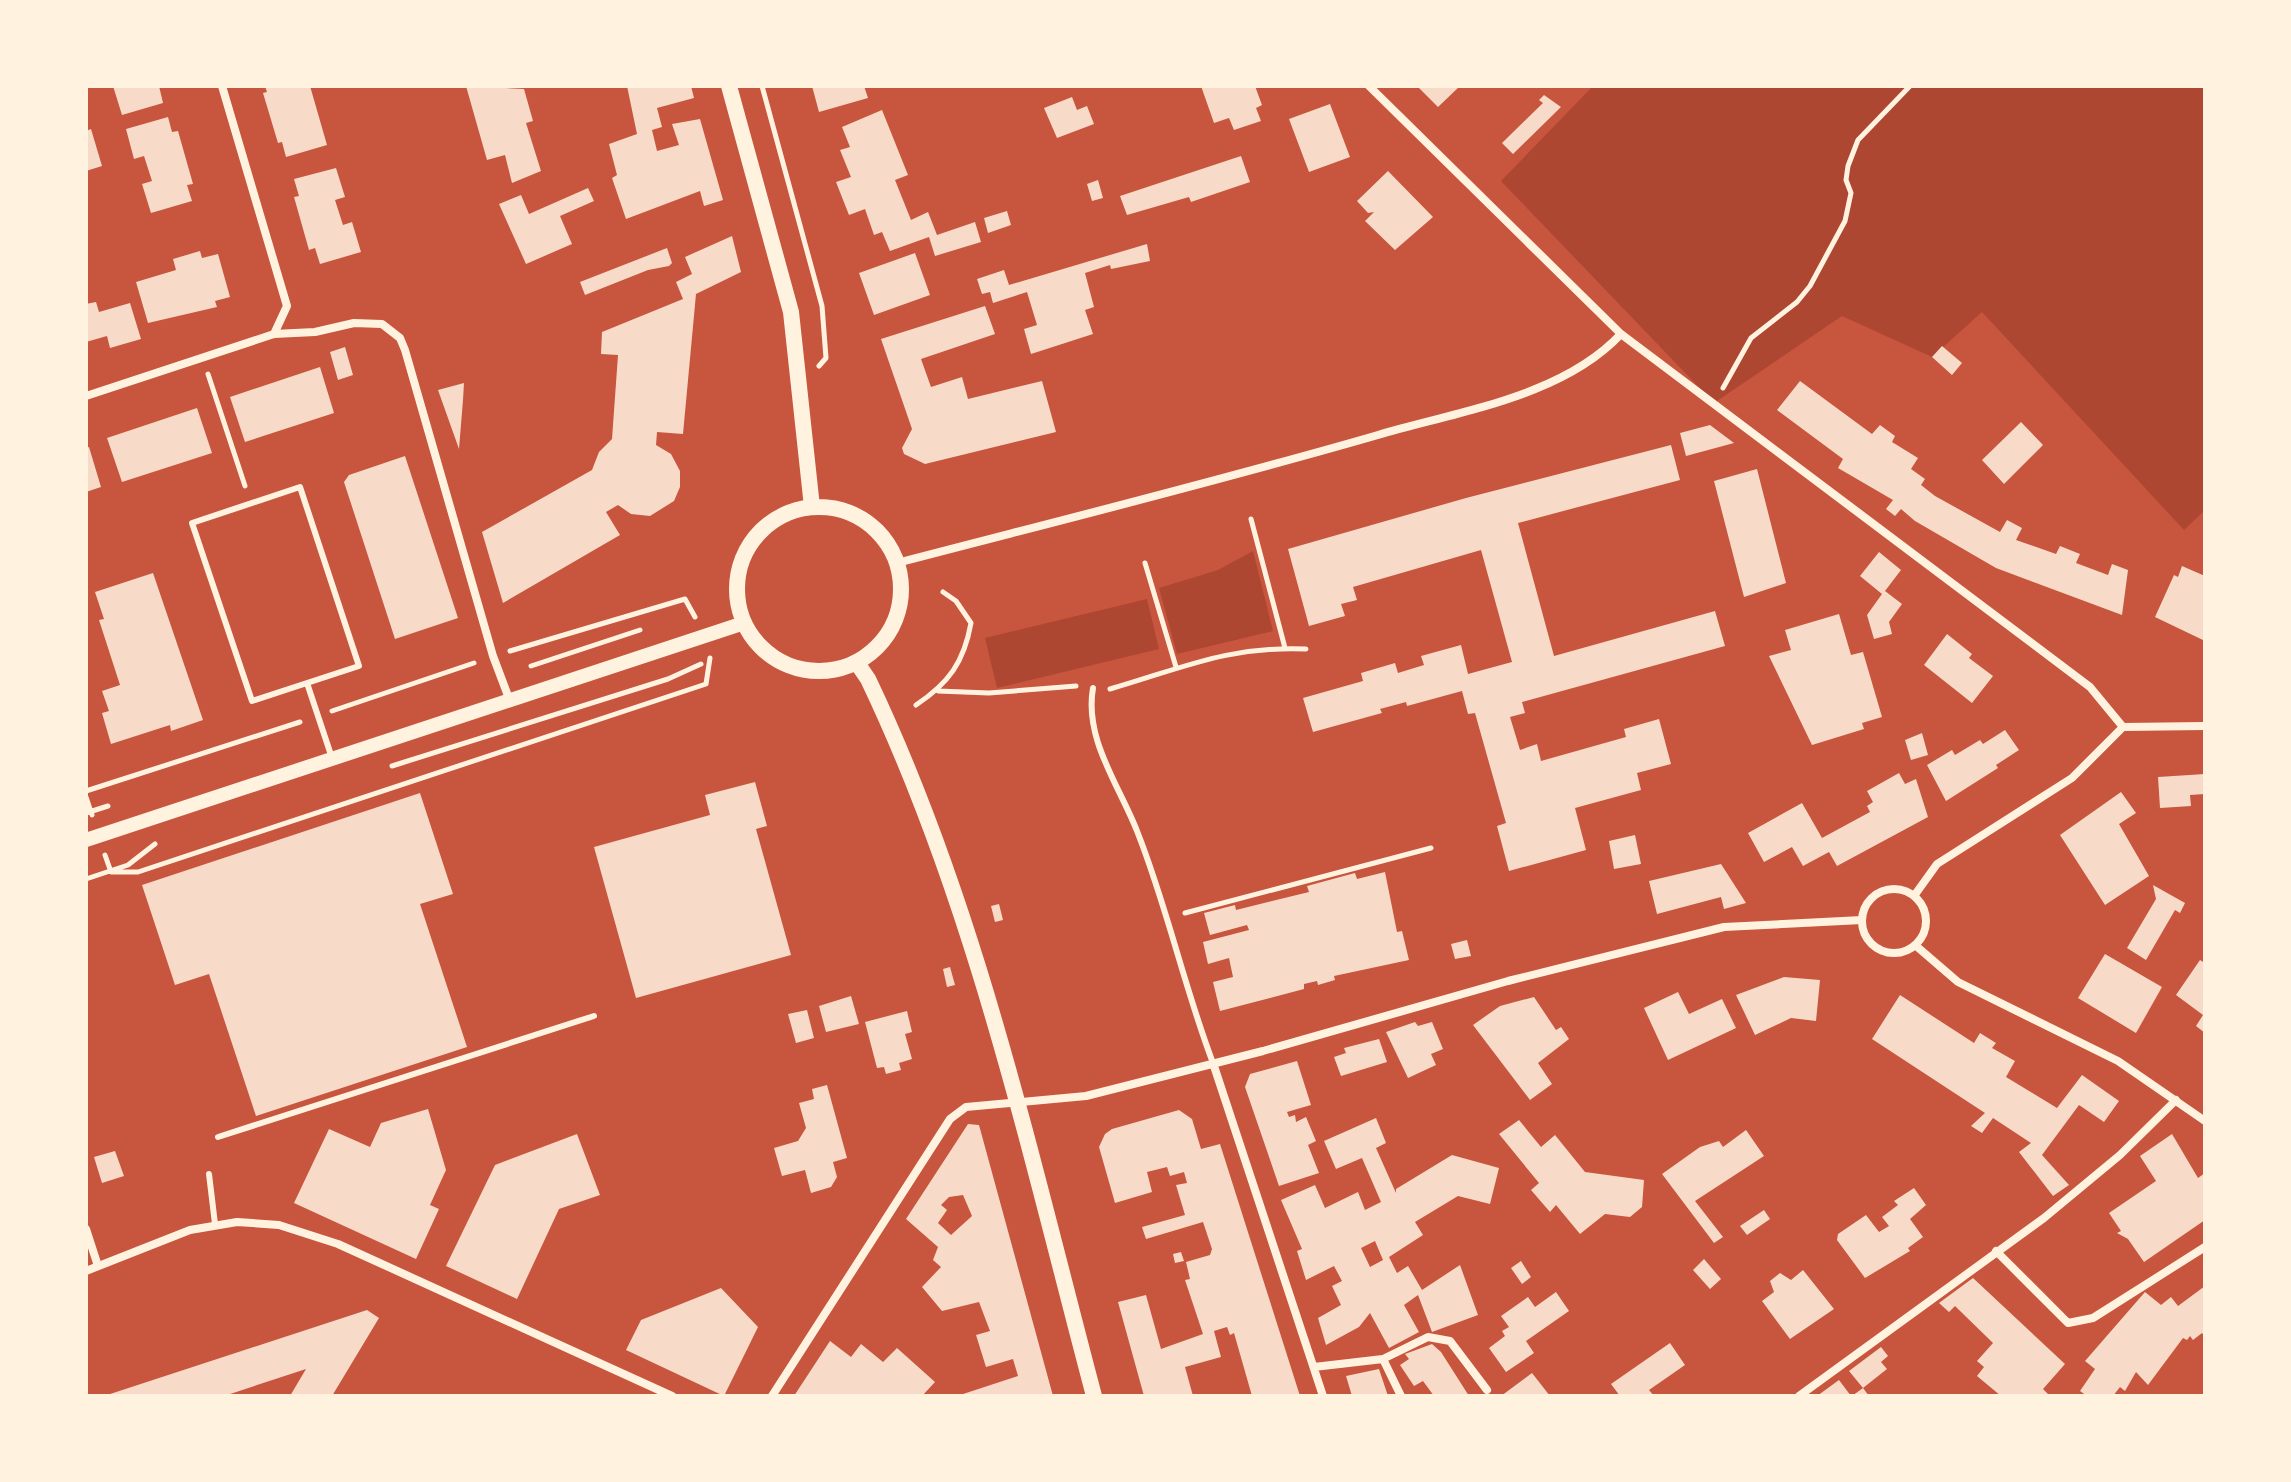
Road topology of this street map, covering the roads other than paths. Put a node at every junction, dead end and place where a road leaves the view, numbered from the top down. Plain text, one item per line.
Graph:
1 (222, 86) edge
2 (729, 86) edge
3 (1369, 86) edge
4 (274, 334) junction
5 (1621, 334) junction
6 (86, 396) edge
7 (812, 507) junction
8 (897, 563) junction
9 (744, 623) junction
10 (857, 663) junction
11 (307, 683) junction
12 (1093, 688) road end
13 (510, 701) junction
14 (2205, 726) edge
15 (2123, 727) junction
16 (332, 758) junction
17 (86, 840) edge
18 (1914, 896) junction
19 (1862, 920) junction
20 (1915, 945) junction
21 (594, 1016) dead end
22 (1213, 1063) junction
23 (2176, 1100) junction
24 (1016, 1103) junction
25 (2205, 1121) edge
26 (218, 1137) dead end
27 (209, 1174) dead end
28 (215, 1224) junction
29 (86, 1229) edge
30 (2205, 1247) edge
31 (1996, 1251) junction
32 (98, 1266) junction
33 (86, 1271) edge
34 (1383, 1359) junction
35 (1314, 1367) junction
36 (1487, 1390) dead end
37 (672, 1396) edge
38 (772, 1396) edge
39 (1094, 1396) edge
40 (1323, 1396) edge
41 (1401, 1396) edge
42 (1799, 1396) edge

1 - 4 street
2 - 7 main road
3 - 5 street
4 - 6 street
4 - 13 street
5 - 8 street
5 - 15 street
7 - 8 main road
7 - 9 main road
8 - 10 main road
9 - 10 main road
9 - 13 street
10 - 24 main road
11 - 11 lane
11 - 16 lane
12 - 22 lane
13 - 16 street
14 - 15 street
15 - 18 street
16 - 17 street
18 - 19 street
18 - 20 street
19 - 20 street
19 - 22 street
20 - 23 street
21 - 26 lane
22 - 24 street
22 - 35 street
23 - 25 street
23 - 31 street
24 - 38 street
24 - 39 main road
27 - 28 lane
28 - 32 street
28 - 37 street
29 - 32 street
30 - 31 street
31 - 42 street
32 - 33 street
34 - 35 street
34 - 36 street
34 - 41 street
35 - 40 street

